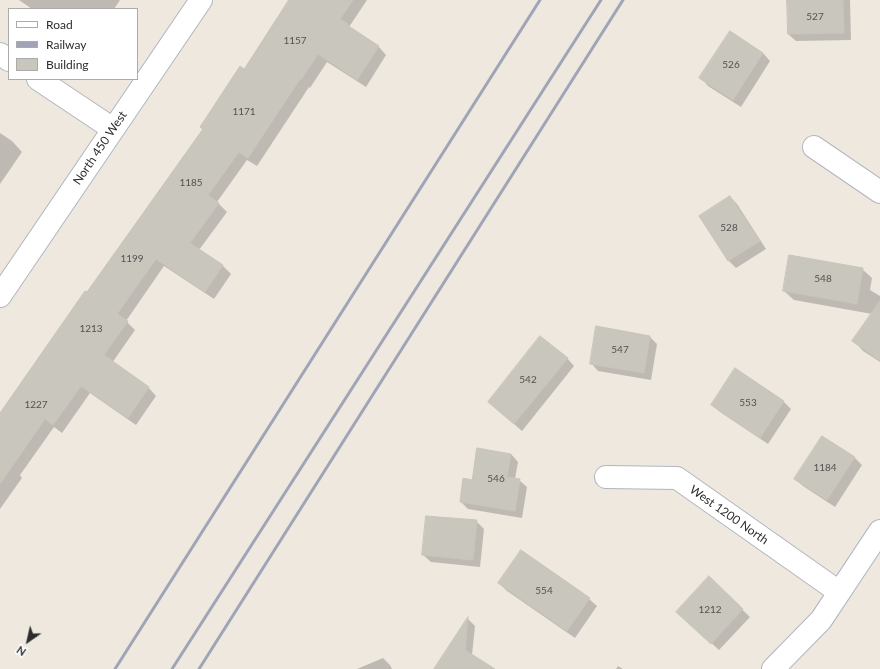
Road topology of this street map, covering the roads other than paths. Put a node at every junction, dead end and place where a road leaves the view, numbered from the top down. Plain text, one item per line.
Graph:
1 (201, 0) edge
2 (39, 80) edge
3 (112, 129) junction
4 (814, 147) dead end
5 (880, 192) edge
6 (0, 296) edge
7 (606, 477) dead end
8 (880, 531) edge
9 (840, 592) junction
10 (773, 669) edge

1 - 3 street, North 450 West
2 - 3 street
3 - 6 street, North 450 West
4 - 5 street
7 - 9 street, West 1200 North
8 - 9 street
9 - 10 street

